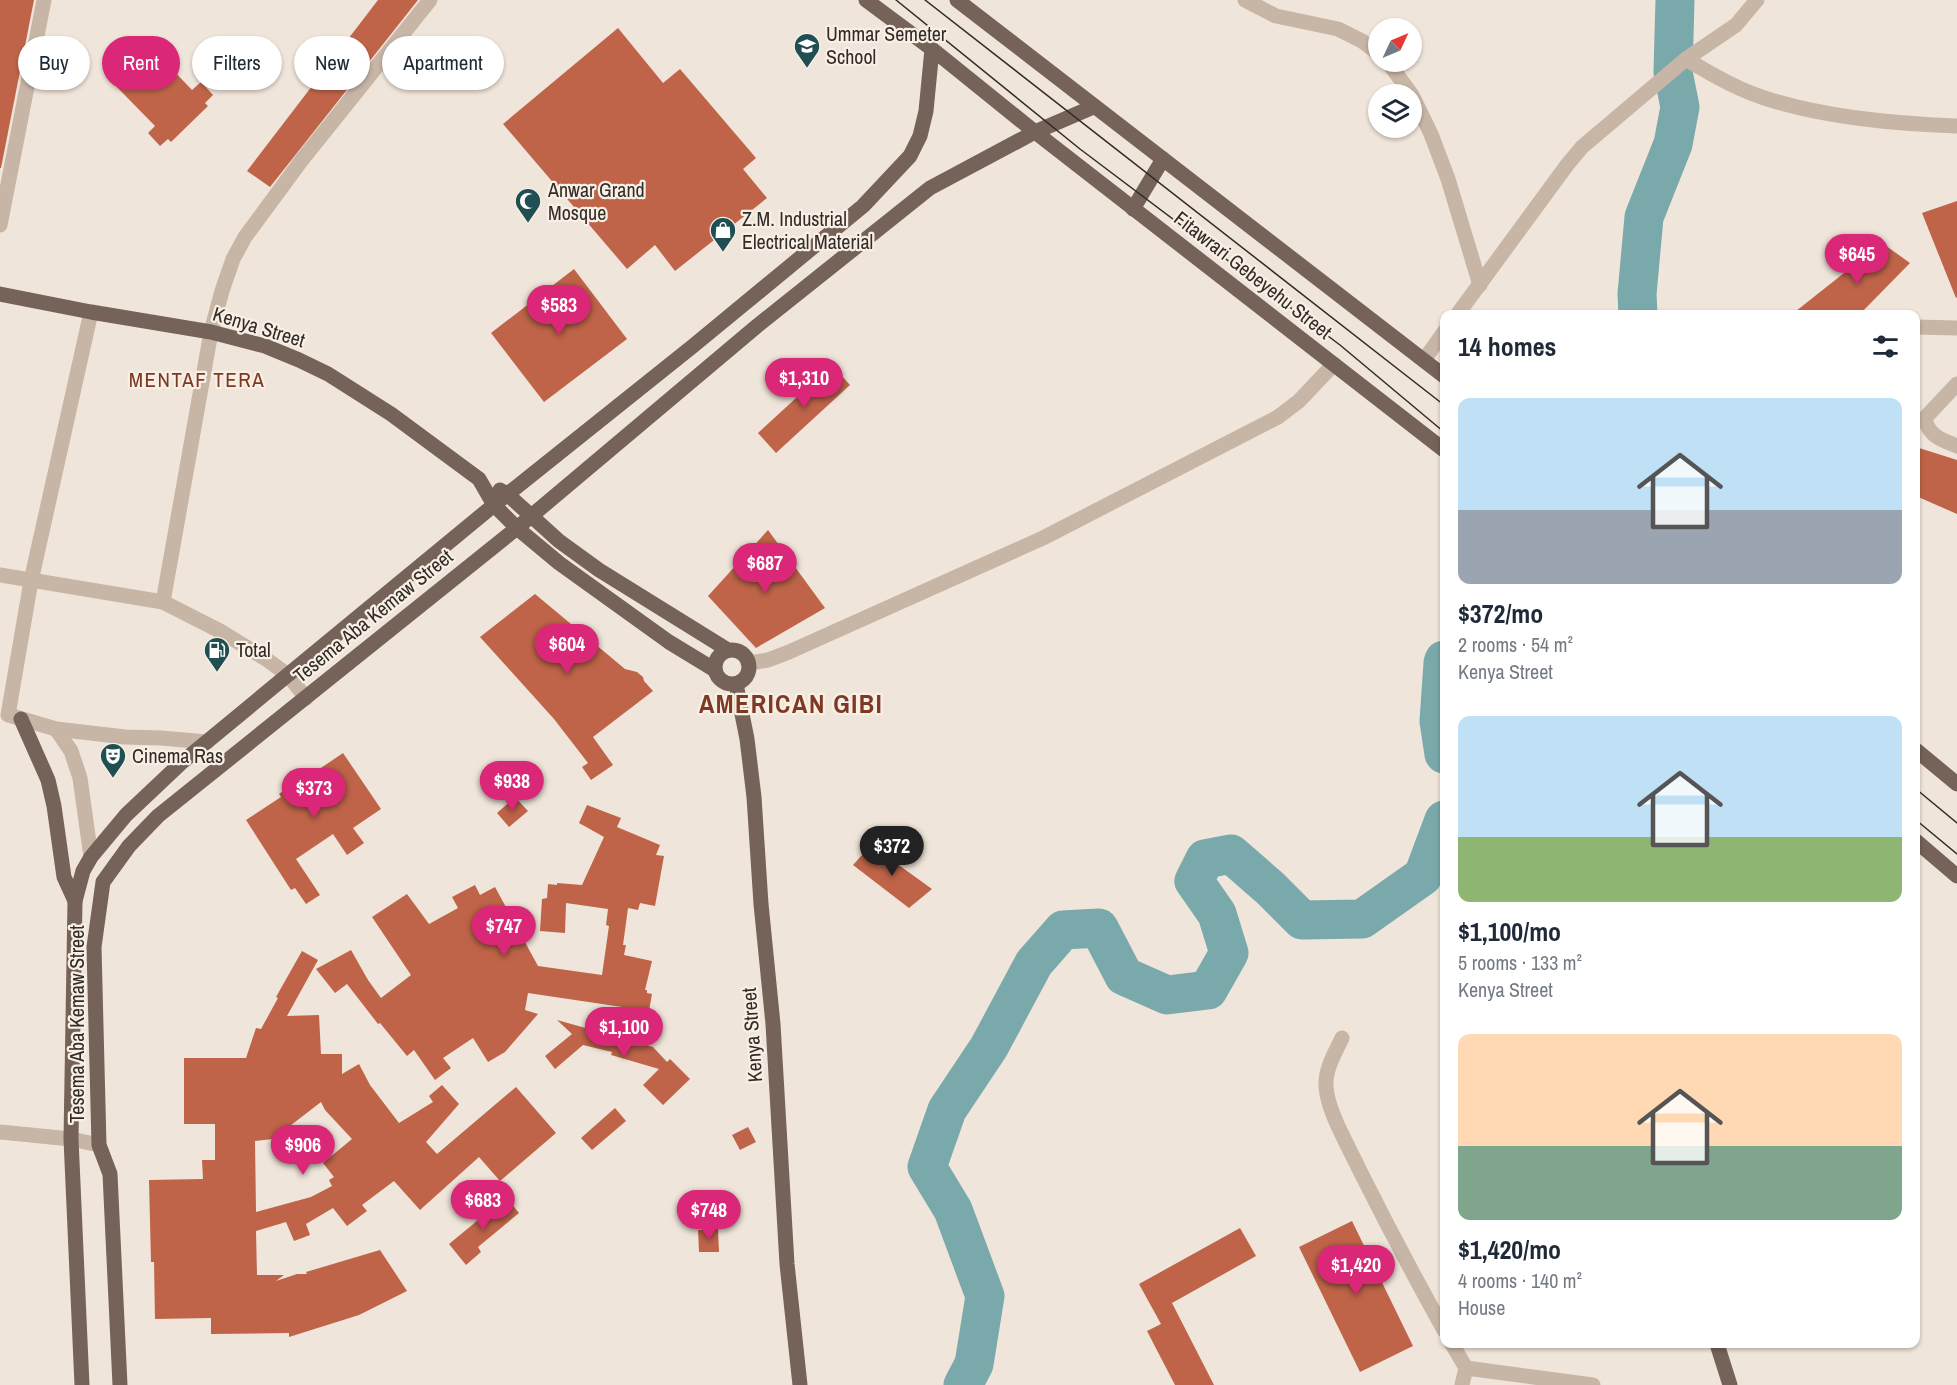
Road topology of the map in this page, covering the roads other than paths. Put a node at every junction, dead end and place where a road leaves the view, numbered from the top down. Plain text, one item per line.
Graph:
1 (44, 0) edge
2 (429, 0) edge
3 (866, 0) edge
4 (957, 0) edge
5 (1245, 0) edge
6 (1757, 0) edge
7 (1368, 46) edge
8 (932, 49) junction
9 (1686, 60) junction
10 (1093, 107) junction
11 (1422, 116) edge
12 (1957, 126) edge
13 (1035, 132) junction
14 (1163, 159) junction
15 (1133, 208) junction
16 (0, 225) edge
17 (1480, 285) junction
18 (0, 294) edge
19 (1461, 310) edge
20 (91, 312) junction
21 (1920, 327) edge
22 (1957, 328) edge
23 (211, 332) junction
24 (1440, 338) edge
25 (1424, 360) junction
26 (1334, 364) junction
27 (1440, 373) edge
28 (1957, 384) edge
29 (1957, 446) edge
30 (1440, 447) edge
31 (479, 479) junction
32 (507, 494) junction
33 (494, 505) junction
34 (530, 517) junction
35 (517, 528) junction
36 (0, 575) edge
37 (31, 581) junction
38 (162, 602) junction
39 (728, 650) junction
40 (750, 663) junction
41 (715, 670) junction
42 (288, 675) junction
43 (736, 684) junction
44 (306, 698) junction
45 (10, 716) edge
46 (56, 729) junction
47 (207, 742) junction
48 (1920, 753) edge
49 (1957, 784) edge
50 (1920, 844) edge
51 (91, 857) junction
52 (1957, 876) edge
53 (103, 882) junction
54 (75, 901) junction
55 (1342, 1038) dead end
56 (0, 1132) edge
57 (71, 1139) junction
58 (99, 1145) junction
59 (1440, 1323) edge
60 (1454, 1348) edge
61 (1718, 1348) edge
62 (1466, 1368) junction
63 (81, 1385) edge
64 (120, 1385) edge
65 (800, 1385) edge
66 (1462, 1385) edge
67 (1593, 1385) edge
68 (1730, 1385) edge

1 - 16 street
2 - 23 street
3 - 8 main road, Fitawrari Gebeyehu Street
4 - 10 main road, Fitawrari Gebeyehu Street
5 - 7 street
6 - 9 street
8 - 13 main road, Fitawrari Gebeyehu Street
8 - 32 main road, Tesema Aba Kemaw Street
9 - 12 street
9 - 17 street
10 - 13 main road, Tesema Aba Kemaw Street
10 - 14 main road, Fitawrari Gebeyehu Street
11 - 17 street
13 - 15 main road, Fitawrari Gebeyehu Street
13 - 34 main road, Tesema Aba Kemaw Street
14 - 15 main road
14 - 25 main road, Fitawrari Gebeyehu Street
15 - 26 main road, Fitawrari Gebeyehu Street
17 - 19 street
18 - 20 main road, Kenya Street
20 - 23 main road, Kenya Street
20 - 37 street
21 - 22 street
23 - 31 main road, Kenya Street
23 - 38 street
24 - 25 street
25 - 27 main road, Fitawrari Gebeyehu Street
26 - 30 main road, Fitawrari Gebeyehu Street
26 - 40 street
28 - 29 street
31 - 32 main road
31 - 33 main road, Kenya Street
32 - 33 main road, Tesema Aba Kemaw Street
32 - 34 main road
33 - 35 main road, Kenya Street
33 - 42 main road, Tesema Aba Kemaw Street
34 - 35 main road, Tesema Aba Kemaw Street
34 - 39 main road
35 - 41 main road
35 - 44 main road, Tesema Aba Kemaw Street
36 - 37 street
37 - 38 street
37 - 45 street
38 - 42 street
39 - 40 main road
39 - 41 main road
40 - 43 main road
41 - 43 main road
42 - 44 street
42 - 47 main road, Tesema Aba Kemaw Street
43 - 65 main road, Kenya Street
44 - 53 main road, Tesema Aba Kemaw Street
45 - 46 street
45 - 54 main road
46 - 47 street
46 - 51 street
47 - 51 main road, Tesema Aba Kemaw Street
48 - 49 main road
50 - 52 main road
51 - 53 main road
51 - 54 main road, Tesema Aba Kemaw Street
53 - 58 main road, Tesema Aba Kemaw Street
54 - 57 main road, Tesema Aba Kemaw Street
55 - 59 street
56 - 57 street
57 - 58 street
57 - 63 main road, Tesema Aba Kemaw Street
58 - 64 main road, Tesema Aba Kemaw Street
60 - 62 street
61 - 68 main road
62 - 66 street
62 - 67 street

